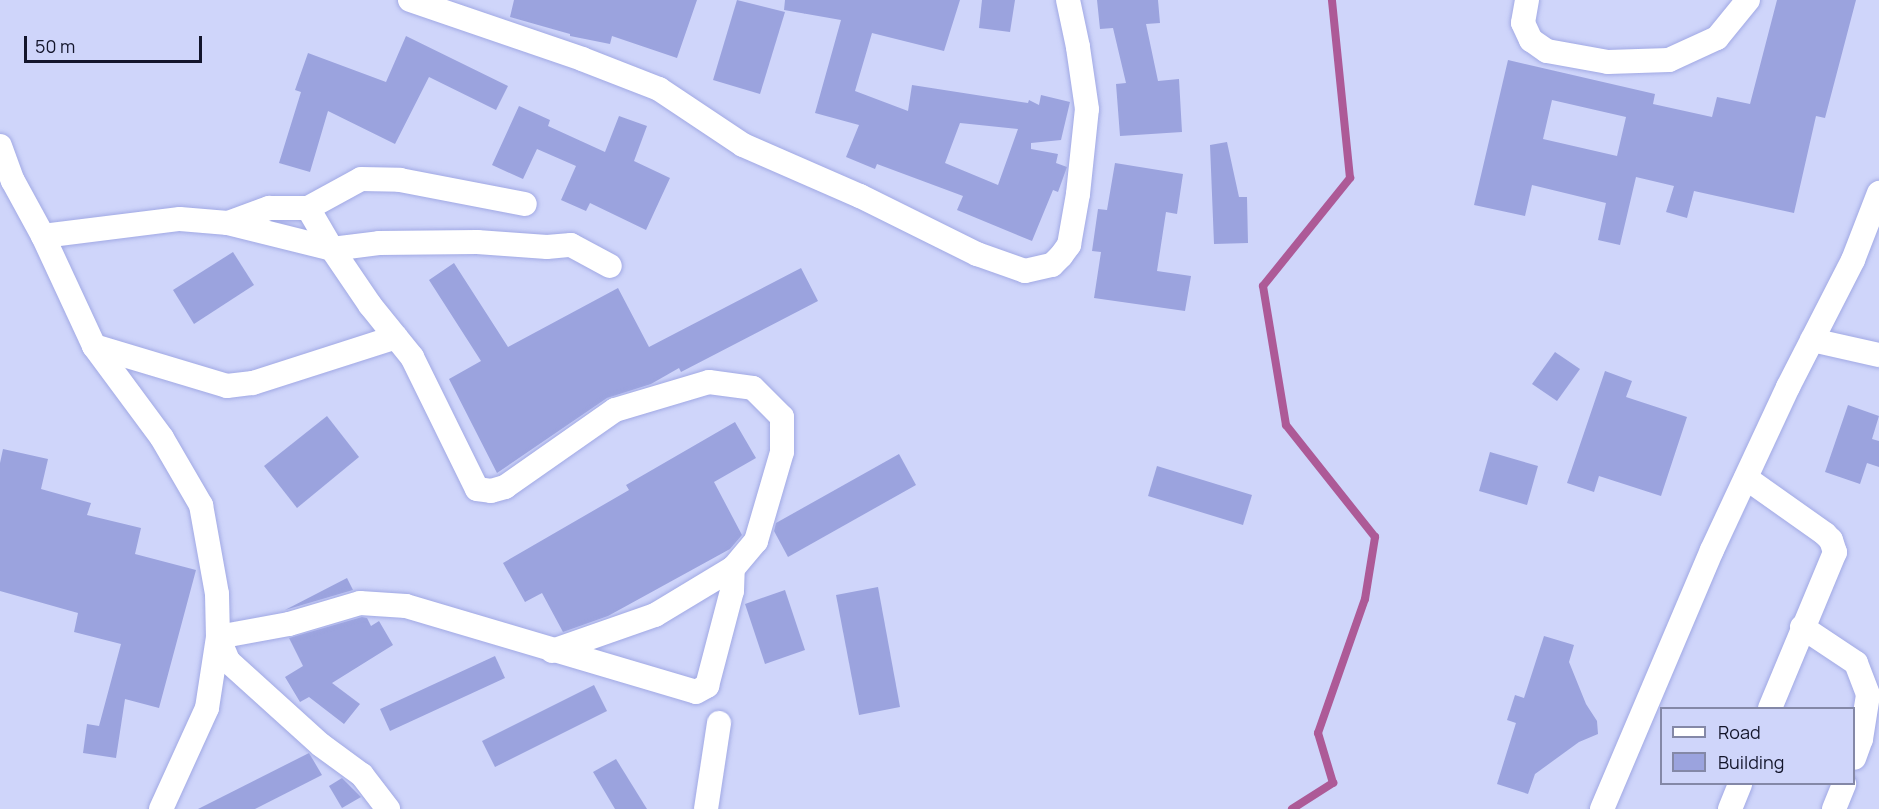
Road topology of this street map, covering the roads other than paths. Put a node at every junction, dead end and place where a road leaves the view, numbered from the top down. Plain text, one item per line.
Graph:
1 (410, 0) edge
2 (1068, 0) edge
3 (1527, 0) edge
4 (1748, 0) edge
5 (0, 146) edge
6 (6, 183) edge
7 (1879, 193) edge
8 (525, 204) dead end
9 (308, 208) junction
10 (228, 223) junction
11 (44, 236) junction
12 (332, 249) junction
13 (610, 266) dead end
14 (396, 337) junction
15 (1812, 340) junction
16 (94, 346) junction
17 (1879, 355) edge
18 (1746, 478) junction
19 (733, 568) junction
20 (1802, 627) junction
21 (218, 637) junction
22 (552, 651) junction
23 (1770, 707) edge
24 (719, 723) dead end
25 (1855, 755) edge
26 (1739, 785) edge
27 (1843, 785) edge
28 (161, 809) edge
29 (388, 809) edge
30 (706, 809) edge
31 (1602, 809) edge
32 (1730, 809) edge
33 (1834, 809) edge

1 - 2 street
3 - 4 street
5 - 6 street
6 - 11 street
7 - 15 street
8 - 9 street
9 - 10 street
9 - 12 street
10 - 11 street
10 - 12 street
11 - 16 street
12 - 13 street
12 - 14 street
14 - 16 street
14 - 19 street
15 - 17 street
15 - 18 street
16 - 21 street
18 - 20 street
18 - 31 street
19 - 22 street
19 - 22 street
20 - 23 street
20 - 25 street
21 - 22 street
21 - 28 street
21 - 29 street
24 - 30 street
26 - 32 street
27 - 33 street

